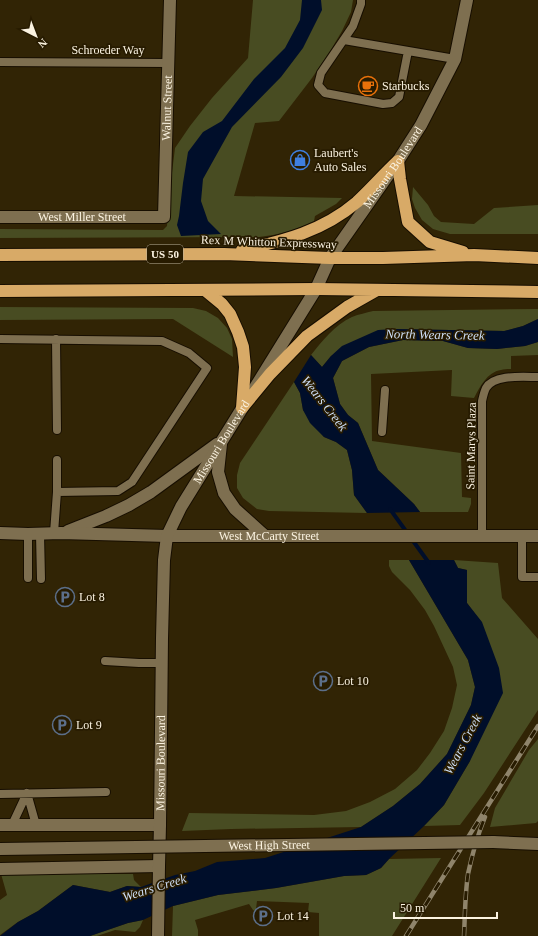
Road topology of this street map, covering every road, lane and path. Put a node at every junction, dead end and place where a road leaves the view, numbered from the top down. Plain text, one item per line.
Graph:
1 (170, 0) edge
2 (361, 0) edge
3 (467, 0) edge
4 (344, 40) junction
5 (408, 51) junction
6 (455, 59) junction
7 (0, 62) edge
8 (168, 63) junction
9 (398, 161) junction
10 (0, 217) edge
11 (164, 217) joint
12 (0, 254) edge
13 (224, 254) junction
14 (474, 255) junction
15 (330, 258) junction
16 (538, 258) edge
17 (316, 289) junction
18 (205, 290) junction
19 (378, 290) junction
20 (0, 291) edge
21 (538, 292) edge
22 (0, 339) edge
23 (56, 339) junction
24 (538, 377) edge
25 (385, 390) dead end
26 (242, 408) junction
27 (57, 430) dead end
28 (382, 432) dead end
29 (221, 441) junction
30 (57, 460) dead end
31 (57, 492) junction
32 (0, 533) edge
33 (58, 533) junction
34 (28, 534) junction
35 (40, 534) junction
36 (167, 536) junction
37 (265, 536) junction
38 (482, 536) junction
39 (522, 536) junction
40 (538, 536) edge
41 (538, 577) edge
42 (28, 578) dead end
43 (41, 578) dead end
44 (105, 661) dead end
45 (162, 663) junction
46 (106, 792) dead end
47 (27, 793) junction
48 (0, 794) edge
49 (6, 825) edge
50 (36, 825) junction
51 (160, 825) junction
52 (538, 844) edge
53 (0, 849) edge
54 (159, 866) junction
55 (0, 869) edge
56 (158, 930) edge

1 - 8 main road, Walnut Street
2 - 4 lane
3 - 6 main road, Missouri Boulevard
4 - 5 lane
4 - 5 lane
5 - 6 lane
6 - 9 main road, Missouri Boulevard
7 - 8 lane, Schroeder Way
8 - 11 main road, Walnut Street
9 - 13 highway
9 - 14 highway
9 - 15 main road, Missouri Boulevard
10 - 11 main road, West Miller Street
12 - 13 highway, Rex M Whitton Expressway / US 50
13 - 15 highway, Rex M Whitton Expressway / US 50
14 - 15 highway, Rex M Whitton Expressway / US 50
14 - 16 highway, Rex M Whitton Expressway / US 50
15 - 17 main road, Missouri Boulevard
17 - 18 highway
17 - 19 highway
17 - 26 main road, Missouri Boulevard
18 - 20 highway
18 - 26 highway
19 - 21 highway
19 - 26 highway
22 - 23 lane
23 - 27 lane
23 - 31 lane
24 - 38 lane, Saint Marys Plaza
25 - 28 lane
26 - 29 main road, Missouri Boulevard
29 - 33 main road
29 - 36 main road, Missouri Boulevard
29 - 37 main road
30 - 31 lane
31 - 33 lane
32 - 34 main road, West McCarty Street
33 - 35 main road, West McCarty Street
33 - 36 main road, West McCarty Street
34 - 35 main road, West McCarty Street
34 - 42 lane
35 - 43 lane
36 - 37 main road, West McCarty Street
36 - 45 main road, Missouri Boulevard
37 - 38 main road, West McCarty Street
38 - 39 main road, West McCarty Street
39 - 40 main road, West McCarty Street
39 - 41 lane
44 - 45 lane
45 - 51 main road, Missouri Boulevard
46 - 47 lane
47 - 48 lane
47 - 49 lane
47 - 50 lane
49 - 50 main road
50 - 51 main road
51 - 54 main road, Missouri Boulevard
52 - 53 main road, West High Street, bridge
54 - 55 main road
54 - 56 main road, Missouri Boulevard

